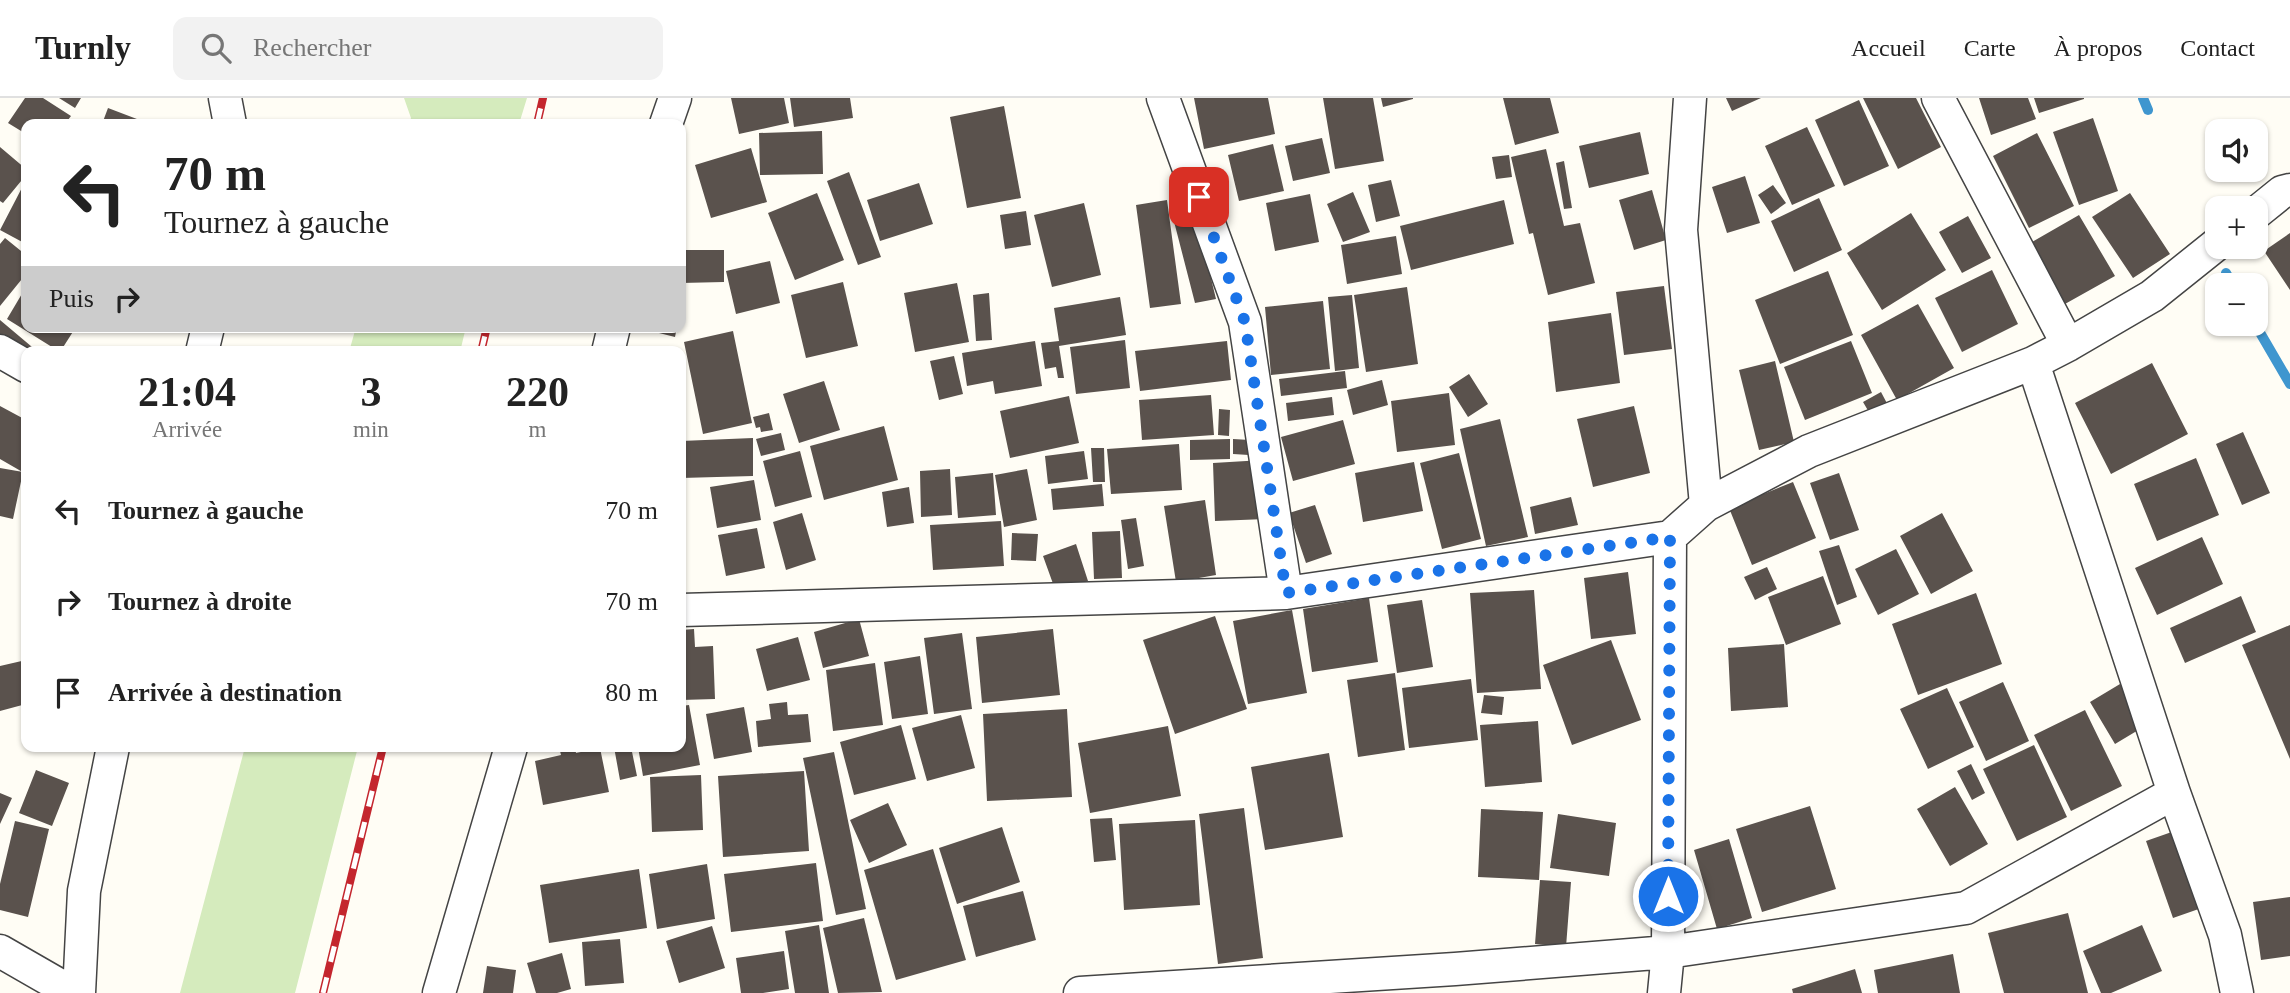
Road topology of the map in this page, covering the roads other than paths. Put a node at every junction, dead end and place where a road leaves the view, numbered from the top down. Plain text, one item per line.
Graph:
1 (225, 98) edge
2 (675, 98) edge
3 (1163, 98) edge
4 (1690, 98) edge
5 (1938, 98) edge
6 (229, 119) edge
7 (668, 119) edge
8 (2286, 191) edge
9 (2268, 205) edge
10 (2205, 254) edge
11 (2068, 345) junction
12 (0, 351) edge
13 (21, 363) edge
14 (2033, 363) junction
15 (1706, 505) junction
16 (1670, 537) junction
17 (1286, 593) junction
18 (686, 610) edge
19 (112, 752) edge
20 (510, 752) edge
21 (2174, 793) junction
22 (0, 951) edge
23 (1668, 952) junction
24 (1454, 981) edge
25 (73, 993) edge
26 (79, 993) edge
27 (439, 993) edge
28 (1080, 993) edge
29 (1664, 993) edge
30 (2237, 993) edge

1 - 6 street
2 - 7 street
3 - 17 street
4 - 15 street
5 - 11 street
8 - 9 street
10 - 11 street
11 - 14 street
12 - 13 street
14 - 15 street
14 - 21 street
15 - 16 street
16 - 17 street
16 - 23 street
17 - 18 street
19 - 26 street
20 - 27 street
21 - 23 street
21 - 30 street
22 - 25 street
23 - 24 street
23 - 29 street
24 - 28 street

